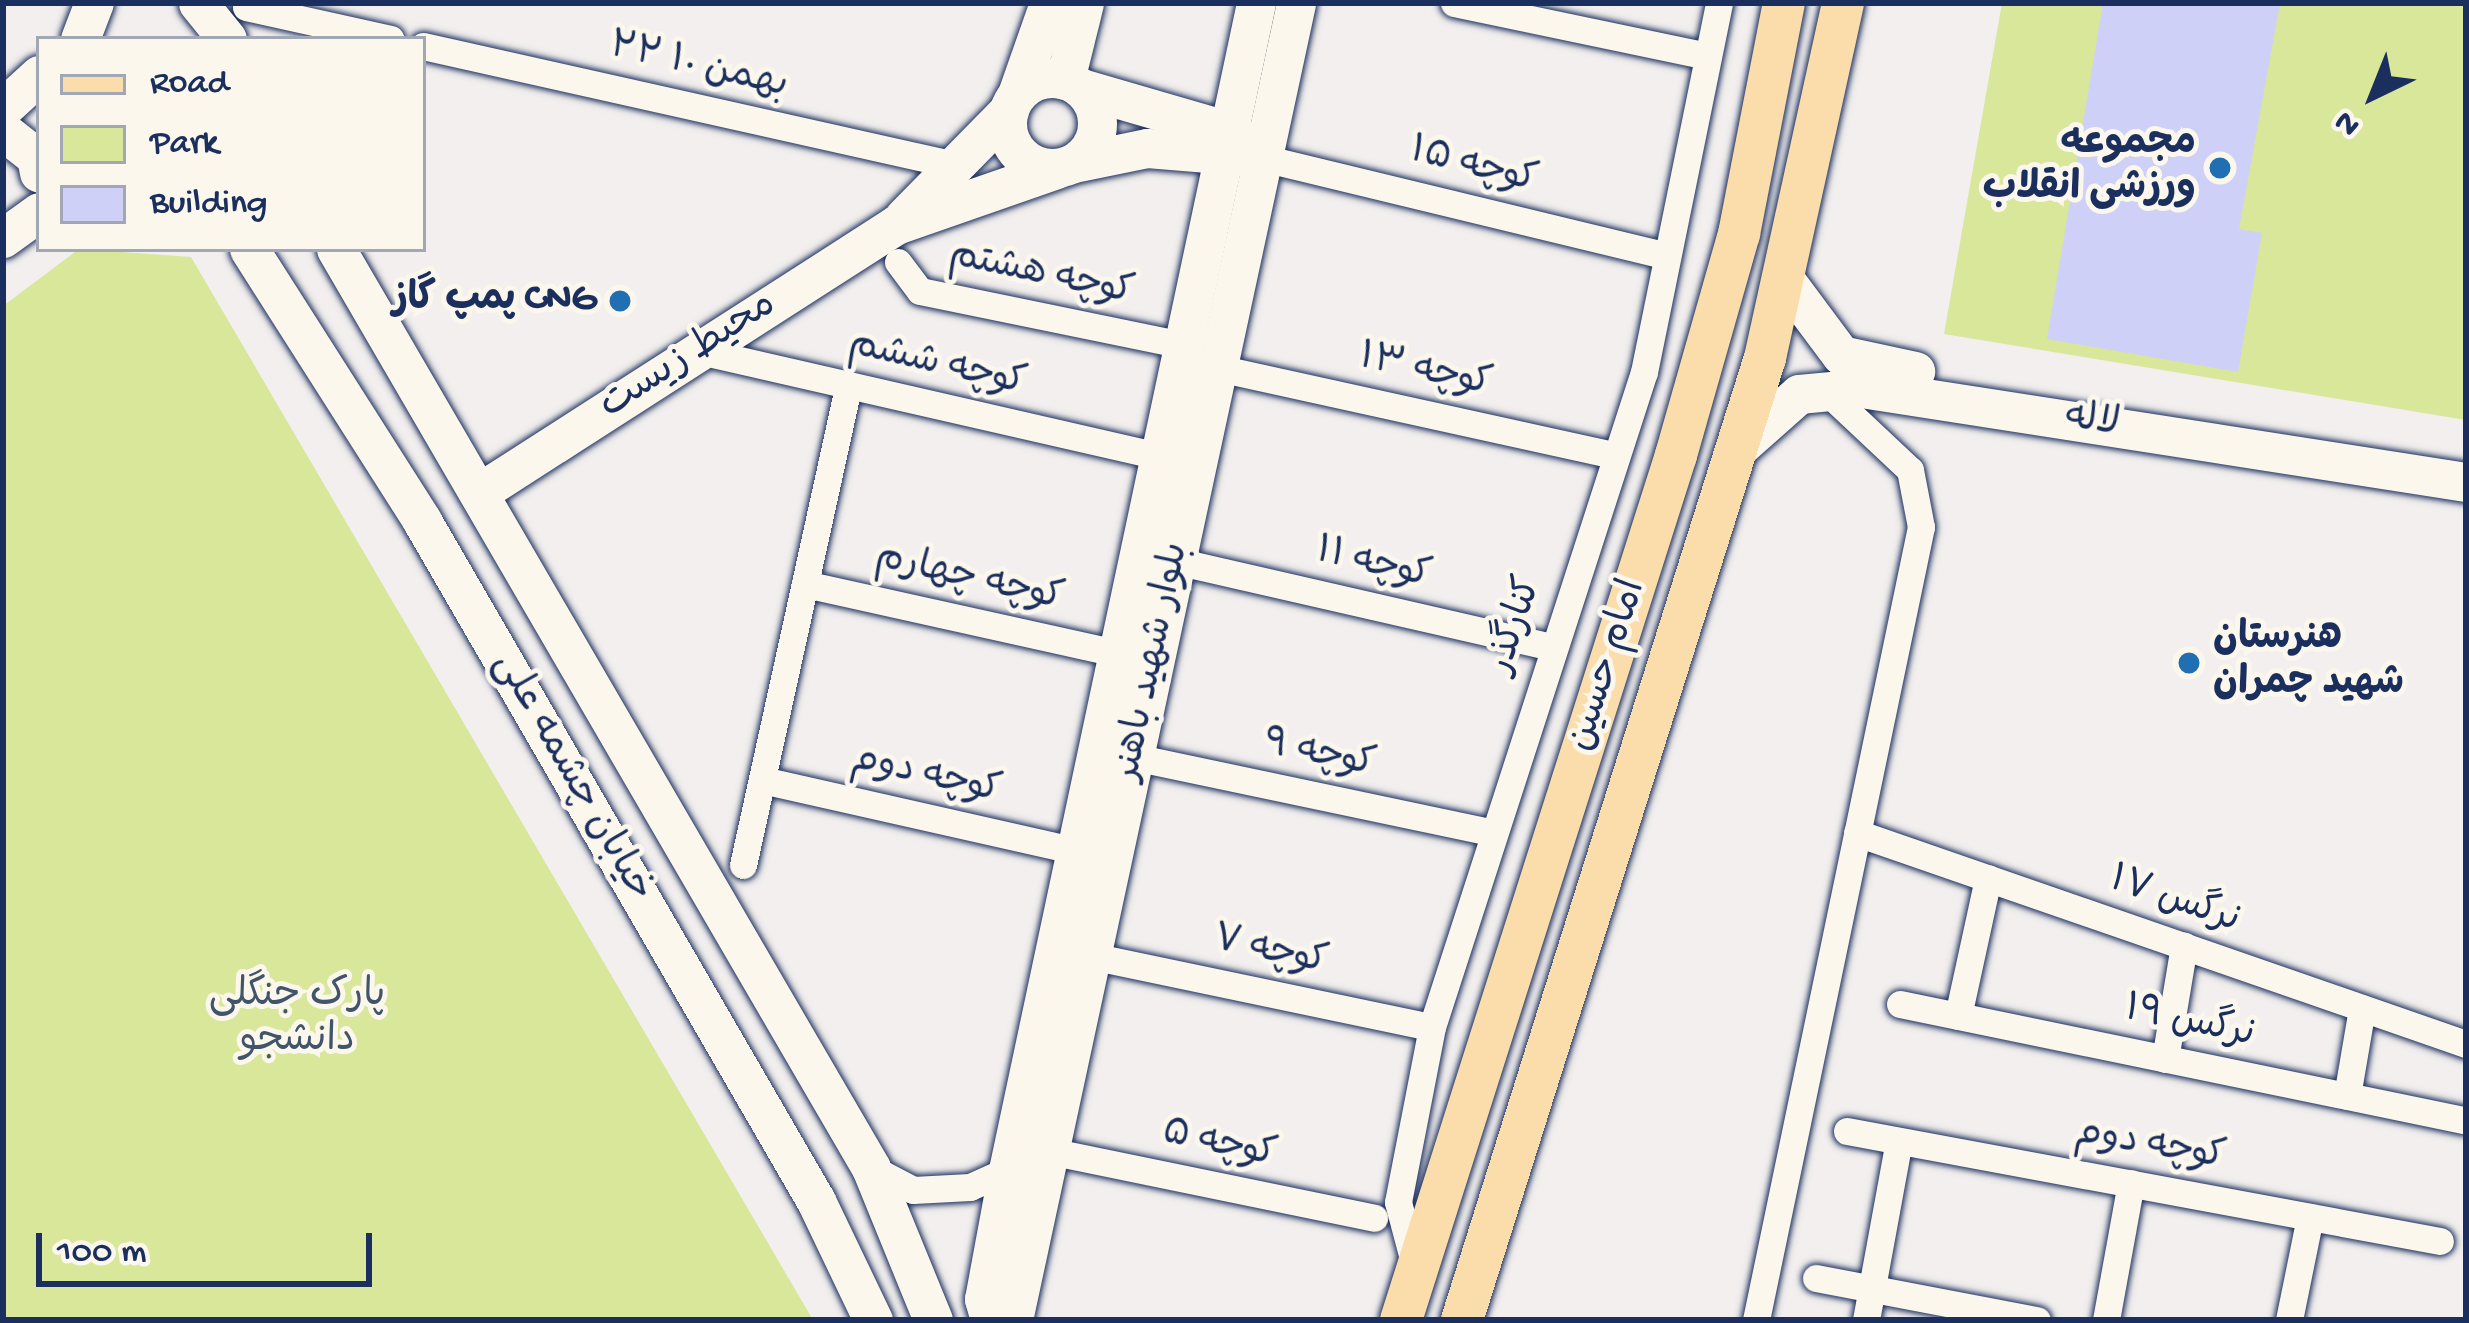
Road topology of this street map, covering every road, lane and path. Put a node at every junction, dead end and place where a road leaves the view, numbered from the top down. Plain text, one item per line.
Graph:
1 (198, 3) edge
2 (1049, 3) edge
3 (1084, 3) edge
4 (1256, 3) edge
5 (1296, 3) edge
6 (1454, 3) edge
7 (1719, 3) edge
8 (1784, 3) edge
9 (1843, 3) edge
10 (237, 21) edge
11 (364, 36) edge
12 (426, 47) edge
13 (1708, 56) junction
14 (36, 77) edge
15 (1073, 84) junction
16 (1013, 102) junction
17 (3, 108) edge
18 (3, 131) edge
19 (1226, 142) junction
20 (1263, 158) junction
21 (36, 161) edge
22 (955, 166) junction
23 (1066, 166) junction
24 (897, 244) junction
25 (250, 252) edge
26 (337, 252) edge
27 (1664, 255) junction
28 (1785, 280) junction
29 (1182, 345) junction
30 (700, 351) junction
31 (1218, 368) junction
32 (1834, 373) junction
33 (848, 386) junction
34 (1737, 449) junction
35 (1615, 454) junction
36 (1158, 456) junction
37 (2466, 458) edge
38 (2466, 482) edge
39 (483, 490) junction
40 (1176, 560) junction
41 (805, 584) junction
42 (1552, 647) junction
43 (1115, 653) junction
44 (1134, 757) junction
45 (762, 780) junction
46 (1489, 832) junction
47 (1856, 832) junction
48 (1073, 850) junction
49 (743, 865) dead end
50 (1988, 878) junction
51 (2184, 946) junction
52 (1091, 956) junction
53 (1900, 1004) dead end
54 (2362, 1008) junction
55 (1958, 1016) junction
56 (1432, 1027) junction
57 (2466, 1044) edge
58 (2165, 1059) junction
59 (2347, 1096) junction
60 (2463, 1120) dead end
61 (1846, 1131) dead end
62 (1899, 1141) junction
63 (1049, 1151) junction
64 (871, 1168) junction
65 (1008, 1170) junction
66 (2131, 1183) junction
67 (2310, 1216) junction
68 (1374, 1218) dead end
69 (2440, 1241) dead end
70 (1417, 1272) junction
71 (1816, 1278) dead end
72 (1872, 1288) junction
73 (873, 1320) edge
74 (932, 1320) edge
75 (990, 1320) edge
76 (1013, 1320) edge
77 (1401, 1320) edge
78 (1462, 1320) edge
79 (1756, 1320) edge
80 (1866, 1320) edge
81 (2038, 1320) edge
82 (2106, 1320) edge
83 (2289, 1320) edge

1 - 10 street
2 - 16 street
3 - 15 street
4 - 19 street, بلوار شهید باهنر
5 - 20 street, بلوار شهید باهنر
6 - 13 street
7 - 13 street, کنارگذر
8 - 70 main road, امام حسین
9 - 28 main road, امام حسین
10 - 11 street
12 - 22 street, ۲۲ بهمن ۱۰
13 - 27 street, کنارگذر
14 - 17 street
15 - 16 street
15 - 19 street
15 - 23 street
16 - 22 street, محیط زیست
16 - 23 street
18 - 21 street
19 - 20 street
19 - 23 street, محیط زیست
19 - 29 street, بلوار شهید باهنر
20 - 27 street, کوچه ۱۵
20 - 31 street, بلوار شهید باهنر
22 - 24 street, محیط زیست
23 - 24 street, محیط زیست
24 - 29 street, کوچه هشتم
24 - 30 street, محیط زیست
25 - 73 street, خیابان چشمه علی
26 - 39 street, خیابان چشمه علی
27 - 35 street, کنارگذر
28 - 32 street
28 - 34 main road, امام حسین
29 - 36 street, بلوار شهید باهنر
30 - 33 street, کوچه ششم
30 - 39 street, محیط زیست
31 - 35 street, کوچه ۱۳
31 - 40 street, بلوار شهید باهنر
32 - 34 street, لاله
32 - 37 street, لاله
32 - 38 street, لاله
32 - 47 street
33 - 36 street, کوچه ششم
33 - 41 street
34 - 78 main road, امام حسین
35 - 42 street, کنارگذر
36 - 43 street, بلوار شهید باهنر
39 - 64 street, خیابان چشمه علی
40 - 42 street, کوچه ۱۱
40 - 44 street, بلوار شهید باهنر
41 - 43 street, کوچه چهارم
41 - 45 street
42 - 46 street, کنارگذر
43 - 48 street, بلوار شهید باهنر
44 - 46 street, کوچه ۹
44 - 52 street, بلوار شهید باهنر
45 - 48 street, کوچه دوم
45 - 49 street
46 - 56 street, کنارگذر
47 - 50 street, نرگس ۱۷
47 - 79 street
48 - 65 street, بلوار شهید باهنر
50 - 51 street, نرگس ۱۷
50 - 55 street
51 - 54 street, نرگس ۱۷
51 - 58 street
52 - 56 street, کوچه ۷
52 - 63 street, بلوار شهید باهنر
53 - 55 street, نرگس ۱۹
54 - 57 street, نرگس ۱۷
54 - 59 street
55 - 58 street, نرگس ۱۹
56 - 70 street, کنارگذر
58 - 59 street, نرگس ۱۹
59 - 60 street, نرگس ۱۹
61 - 62 street, کوچه دوم
62 - 66 street, کوچه دوم
62 - 72 street
63 - 68 street, کوچه ۵
63 - 76 street, بلوار شهید باهنر
64 - 65 street
64 - 74 street, خیابان چشمه علی
65 - 75 street, بلوار شهید باهنر
66 - 67 street, کوچه دوم
66 - 82 street
67 - 69 street, کوچه دوم
67 - 83 street
70 - 77 main road, امام حسین
71 - 72 street
72 - 80 street
72 - 81 street

